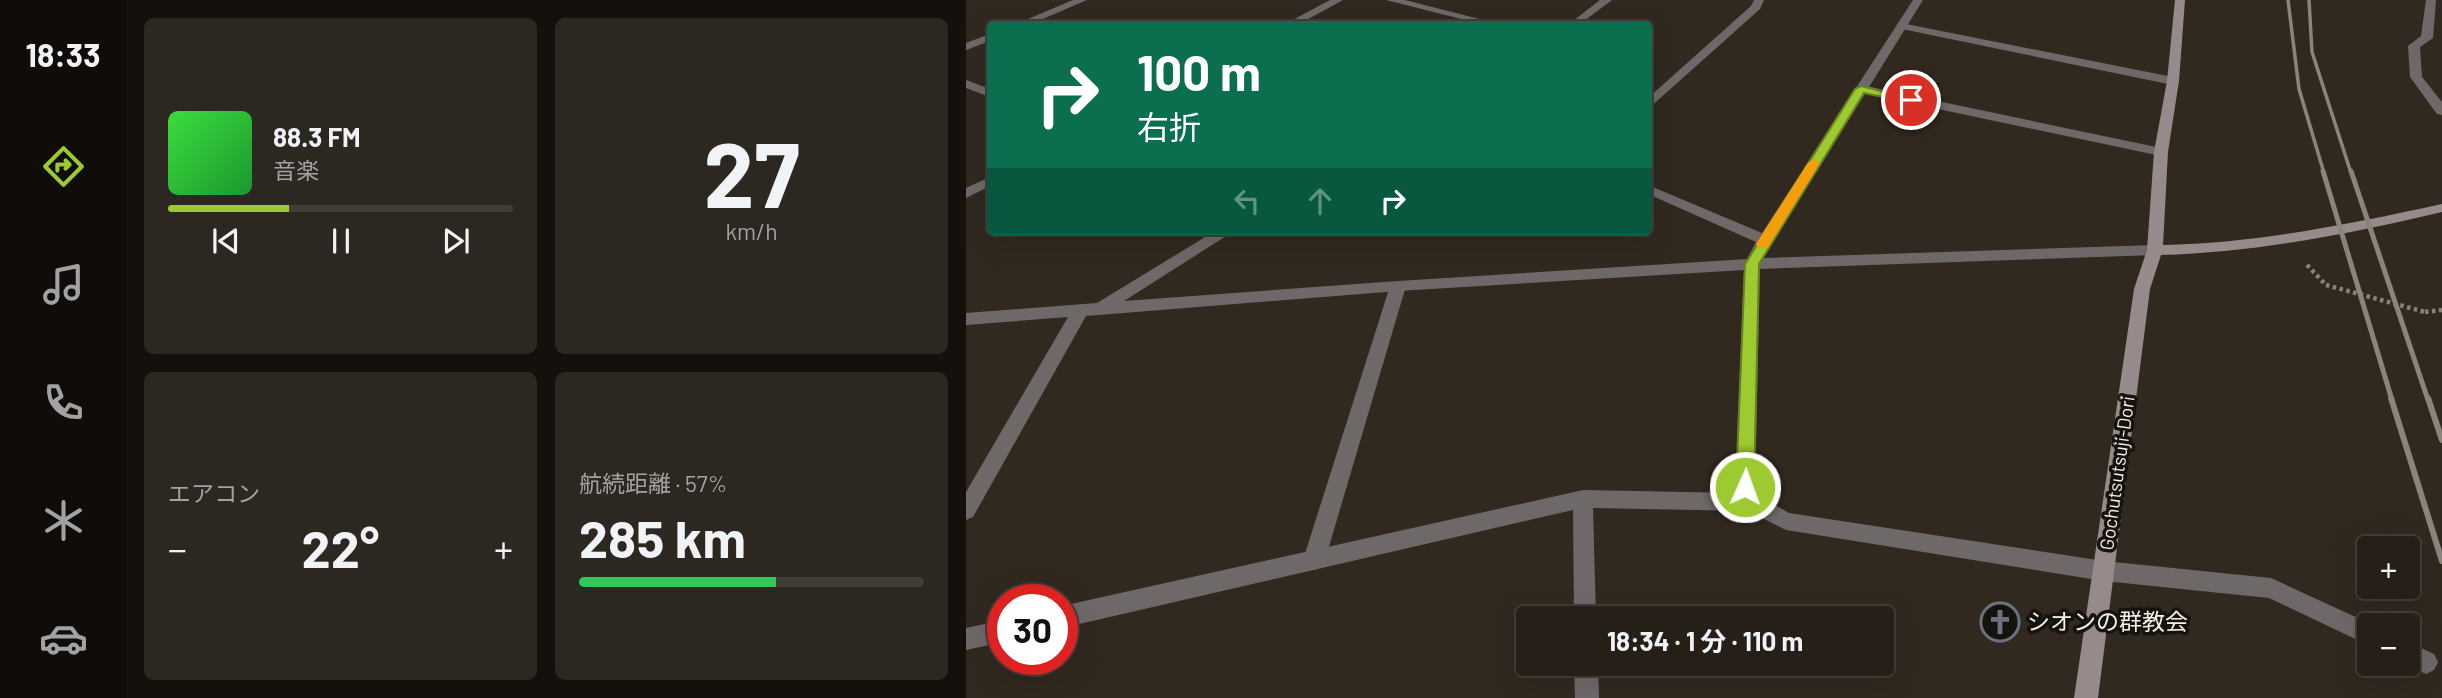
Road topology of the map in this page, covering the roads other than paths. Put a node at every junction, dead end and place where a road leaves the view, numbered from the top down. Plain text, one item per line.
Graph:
1 (1082, 0) edge
2 (1338, 0) edge
3 (1391, 0) edge
4 (1606, 0) edge
5 (1759, 0) edge
6 (1918, 0) edge
7 (2180, 0) edge
8 (2431, 0) edge
9 (1034, 21) edge
10 (1297, 21) edge
11 (1480, 21) edge
12 (1578, 21) edge
13 (1901, 26) junction
14 (987, 38) edge
15 (2427, 38) junction
16 (2442, 40) edge
17 (966, 47) edge
18 (2173, 81) junction
19 (966, 84) edge
20 (1861, 89) junction
21 (987, 92) edge
22 (1652, 101) edge
23 (2442, 111) edge
24 (2161, 152) junction
25 (987, 183) edge
26 (1652, 191) edge
27 (966, 194) edge
28 (2442, 208) edge
29 (1220, 235) edge
30 (1765, 240) junction
31 (2155, 250) junction
32 (1752, 264) junction
33 (1398, 286) junction
34 (1101, 308) junction
35 (1081, 309) junction
36 (966, 319) edge
37 (1583, 499) junction
38 (1751, 502) junction
39 (966, 511) edge
40 (1314, 560) junction
41 (2104, 571) junction
42 (1585, 606) edge
43 (1078, 613) edge
44 (2357, 629) edge
45 (987, 634) edge
46 (966, 639) edge
47 (1586, 676) edge
48 (1587, 698) edge
49 (2086, 698) edge

1 - 9 street
2 - 10 street
3 - 11 street
4 - 12 street
5 - 22 street
6 - 13 street
7 - 18 street, Gochutsutsuji-Dori
8 - 15 street
13 - 18 street
13 - 20 street
14 - 17 street
15 - 16 street
15 - 23 street
18 - 24 street, Gochutsutsuji-Dori
19 - 21 street
20 - 24 street
20 - 30 street
24 - 31 street, Gochutsutsuji-Dori
25 - 27 street
26 - 30 street
28 - 31 street
29 - 34 street
30 - 32 street
31 - 32 street
31 - 41 street, Gochutsutsuji-Dori
32 - 33 street
32 - 38 street
33 - 34 street
33 - 40 street
34 - 35 street
35 - 36 street
35 - 39 street
37 - 38 street
37 - 40 street
37 - 42 street
38 - 41 street
40 - 43 street
41 - 44 street
41 - 49 street, Gochutsutsuji-Dori
45 - 46 street
47 - 48 street

